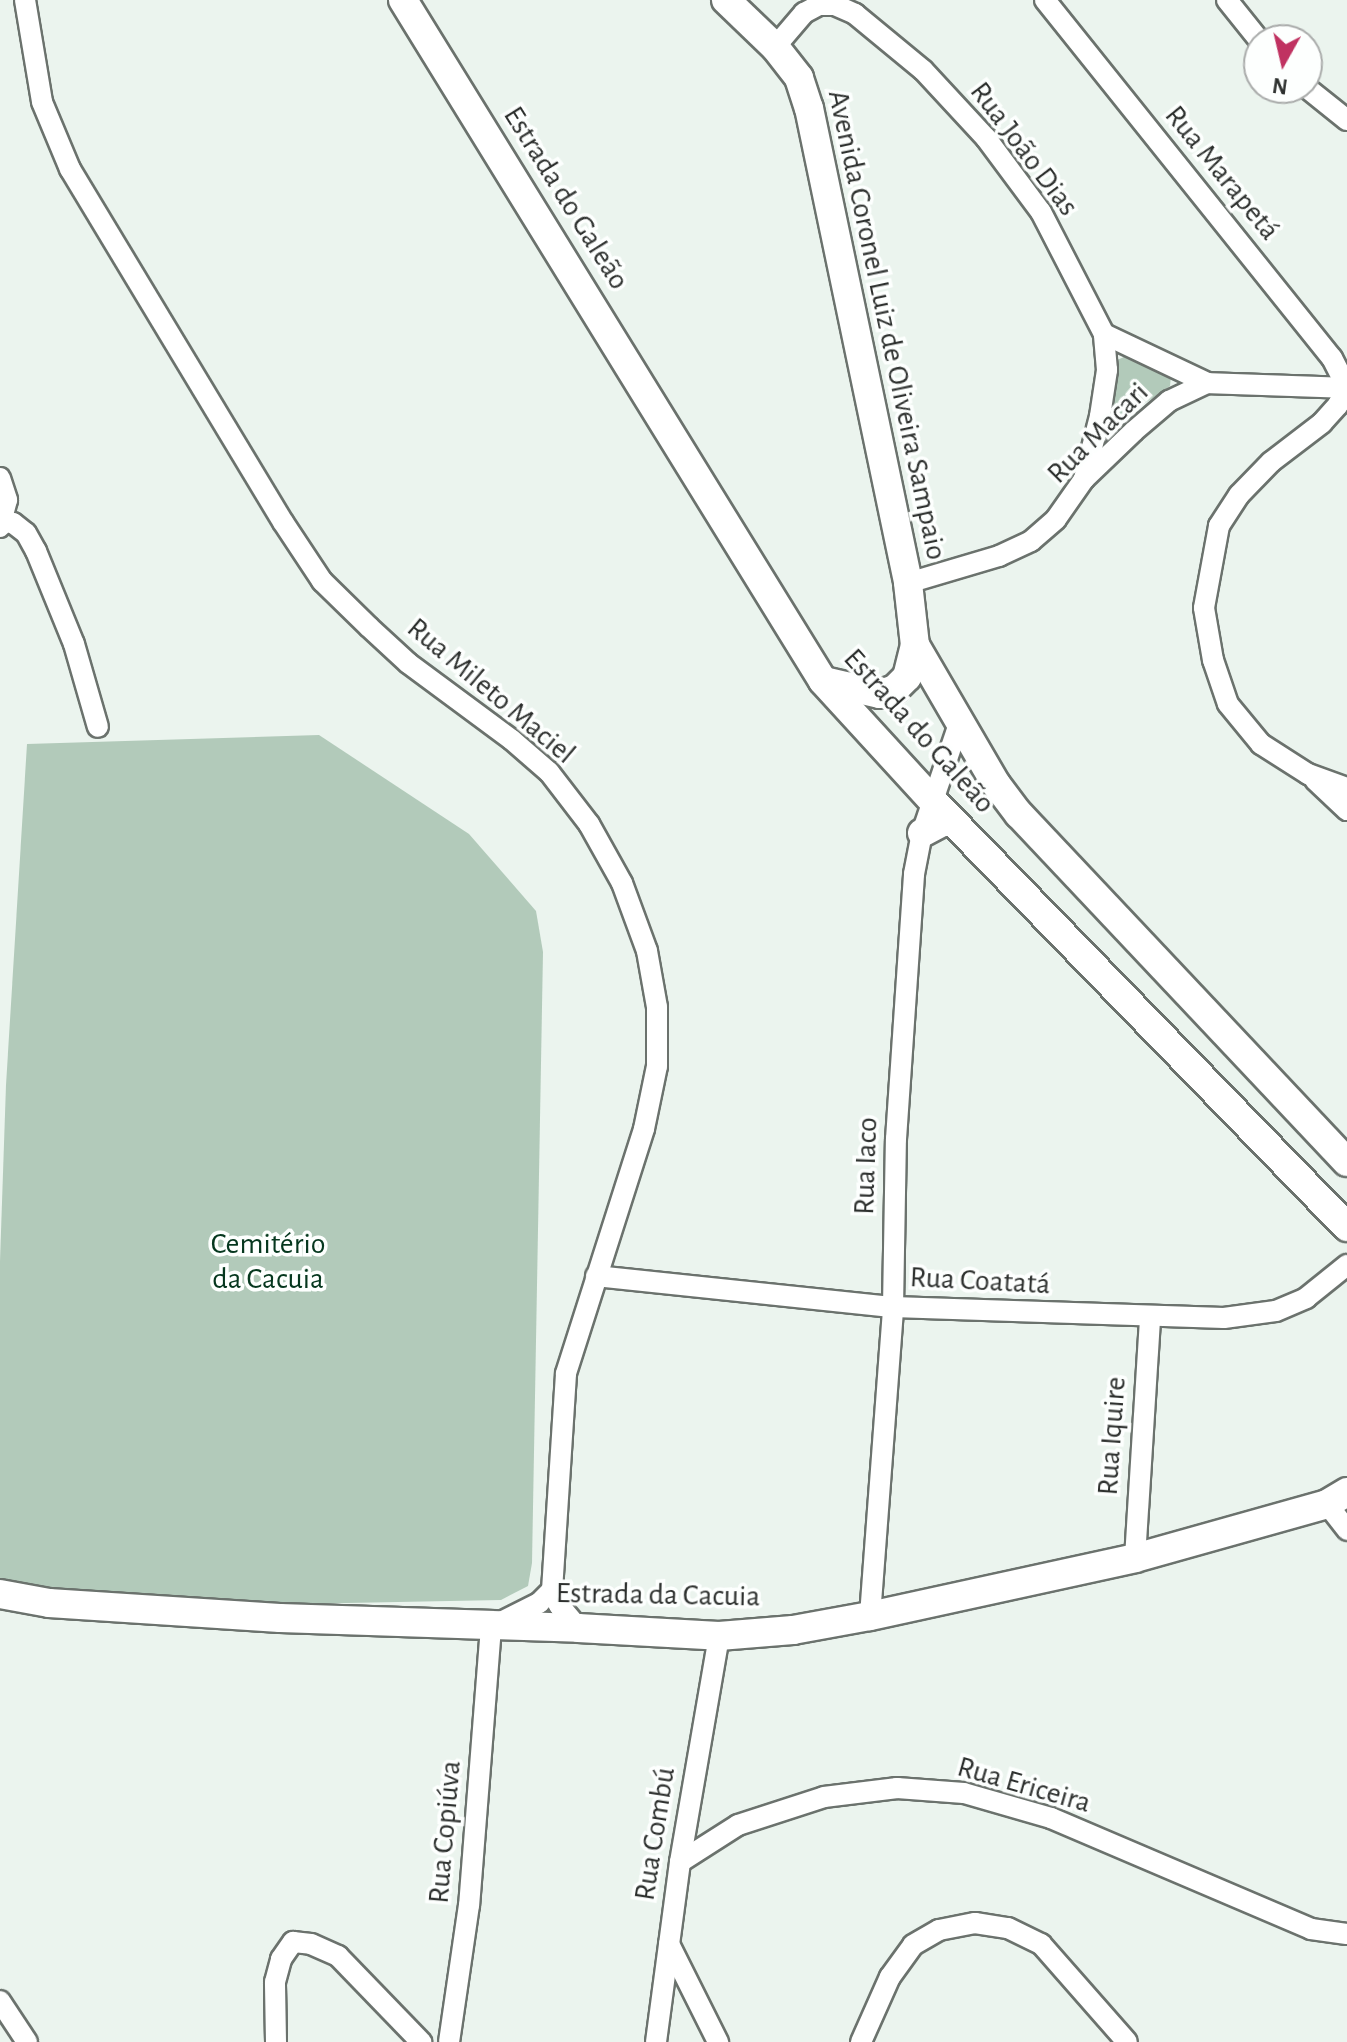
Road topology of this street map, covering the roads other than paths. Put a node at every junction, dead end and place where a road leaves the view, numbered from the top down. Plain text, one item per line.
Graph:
1 (25, 0) edge
2 (403, 0) edge
3 (421, 0) edge
4 (726, 0) edge
5 (1045, 0) edge
6 (1227, 0) edge
7 (1246, 24) edge
8 (432, 46) junction
9 (775, 47) junction
10 (1323, 101) edge
11 (1347, 120) edge
12 (1104, 334) junction
13 (1207, 383) junction
14 (1347, 388) edge
15 (0, 478) edge
16 (1084, 479) junction
17 (2, 524) edge
18 (908, 583) junction
19 (915, 645) junction
20 (823, 681) junction
21 (959, 724) junction
22 (98, 727) dead end
23 (1308, 774) junction
24 (1347, 788) edge
25 (933, 801) junction
26 (1347, 810) edge
27 (953, 822) junction
28 (922, 833) junction
29 (1347, 1162) edge
30 (1347, 1227) edge
31 (1347, 1265) edge
32 (596, 1276) junction
33 (893, 1307) junction
34 (1150, 1318) junction
35 (1337, 1498) edge
36 (1347, 1530) edge
37 (1135, 1558) junction
38 (552, 1590) junction
39 (0, 1594) edge
40 (870, 1616) junction
41 (491, 1627) junction
42 (578, 1628) junction
43 (719, 1636) junction
44 (680, 1862) junction
45 (1347, 1934) edge
46 (669, 1944) junction
47 (0, 2001) edge
48 (27, 2042) edge
49 (276, 2042) edge
50 (421, 2042) edge
51 (449, 2042) edge
52 (656, 2042) edge
53 (718, 2042) edge
54 (861, 2042) edge
55 (1127, 2042) edge

1 - 32 street, Rua Mileto Maciel
2 - 8 main road, Estrada do Galeão
3 - 8 main road
4 - 9 main road, Avenida Coronel Luiz de Oliveira Sampaio
5 - 14 street, Rua Marapetá
6 - 7 street
8 - 20 main road, Estrada do Galeão
9 - 12 street, Rua João Dias
9 - 18 main road, Avenida Coronel Luiz de Oliveira Sampaio
10 - 11 street
12 - 13 street
12 - 16 street
13 - 14 street, Rua Macari
13 - 16 street, Rua Macari
14 - 23 street
15 - 17 street
16 - 18 street, Rua Macari
17 - 22 street
18 - 19 main road, Avenida Coronel Luiz de Oliveira Sampaio
19 - 20 main road
19 - 21 main road, Estrada do Galeão
20 - 25 main road, Estrada do Galeão
21 - 25 street, Rua Iaco
21 - 29 main road, Estrada do Galeão
23 - 24 street
23 - 26 street
25 - 27 main road, Estrada do Galeão
25 - 28 street, Rua Iaco
27 - 28 main road
27 - 30 main road, Estrada do Galeão
28 - 33 street, Rua Iaco
31 - 34 street, Rua Coatatá
32 - 33 street, Rua Coatatá
32 - 38 street, Rua Mileto Maciel
33 - 34 street, Rua Coatatá
33 - 40 street, Rua Iaco
34 - 37 street, Rua Iquire
35 - 36 street
35 - 37 main road, Estrada da Cacuia
37 - 40 main road, Estrada da Cacuia
38 - 41 street
38 - 42 street
39 - 41 main road, Estrada da Cacuia
40 - 43 main road, Estrada da Cacuia
41 - 42 main road, Estrada da Cacuia
41 - 51 street, Rua Copiúva
42 - 43 main road, Estrada da Cacuia
43 - 44 street, Rua Combú
44 - 45 street, Rua Ericeira
44 - 46 street, Rua Combú
46 - 52 street, Rua Combú
46 - 53 street
47 - 48 street
49 - 50 street
54 - 55 street

